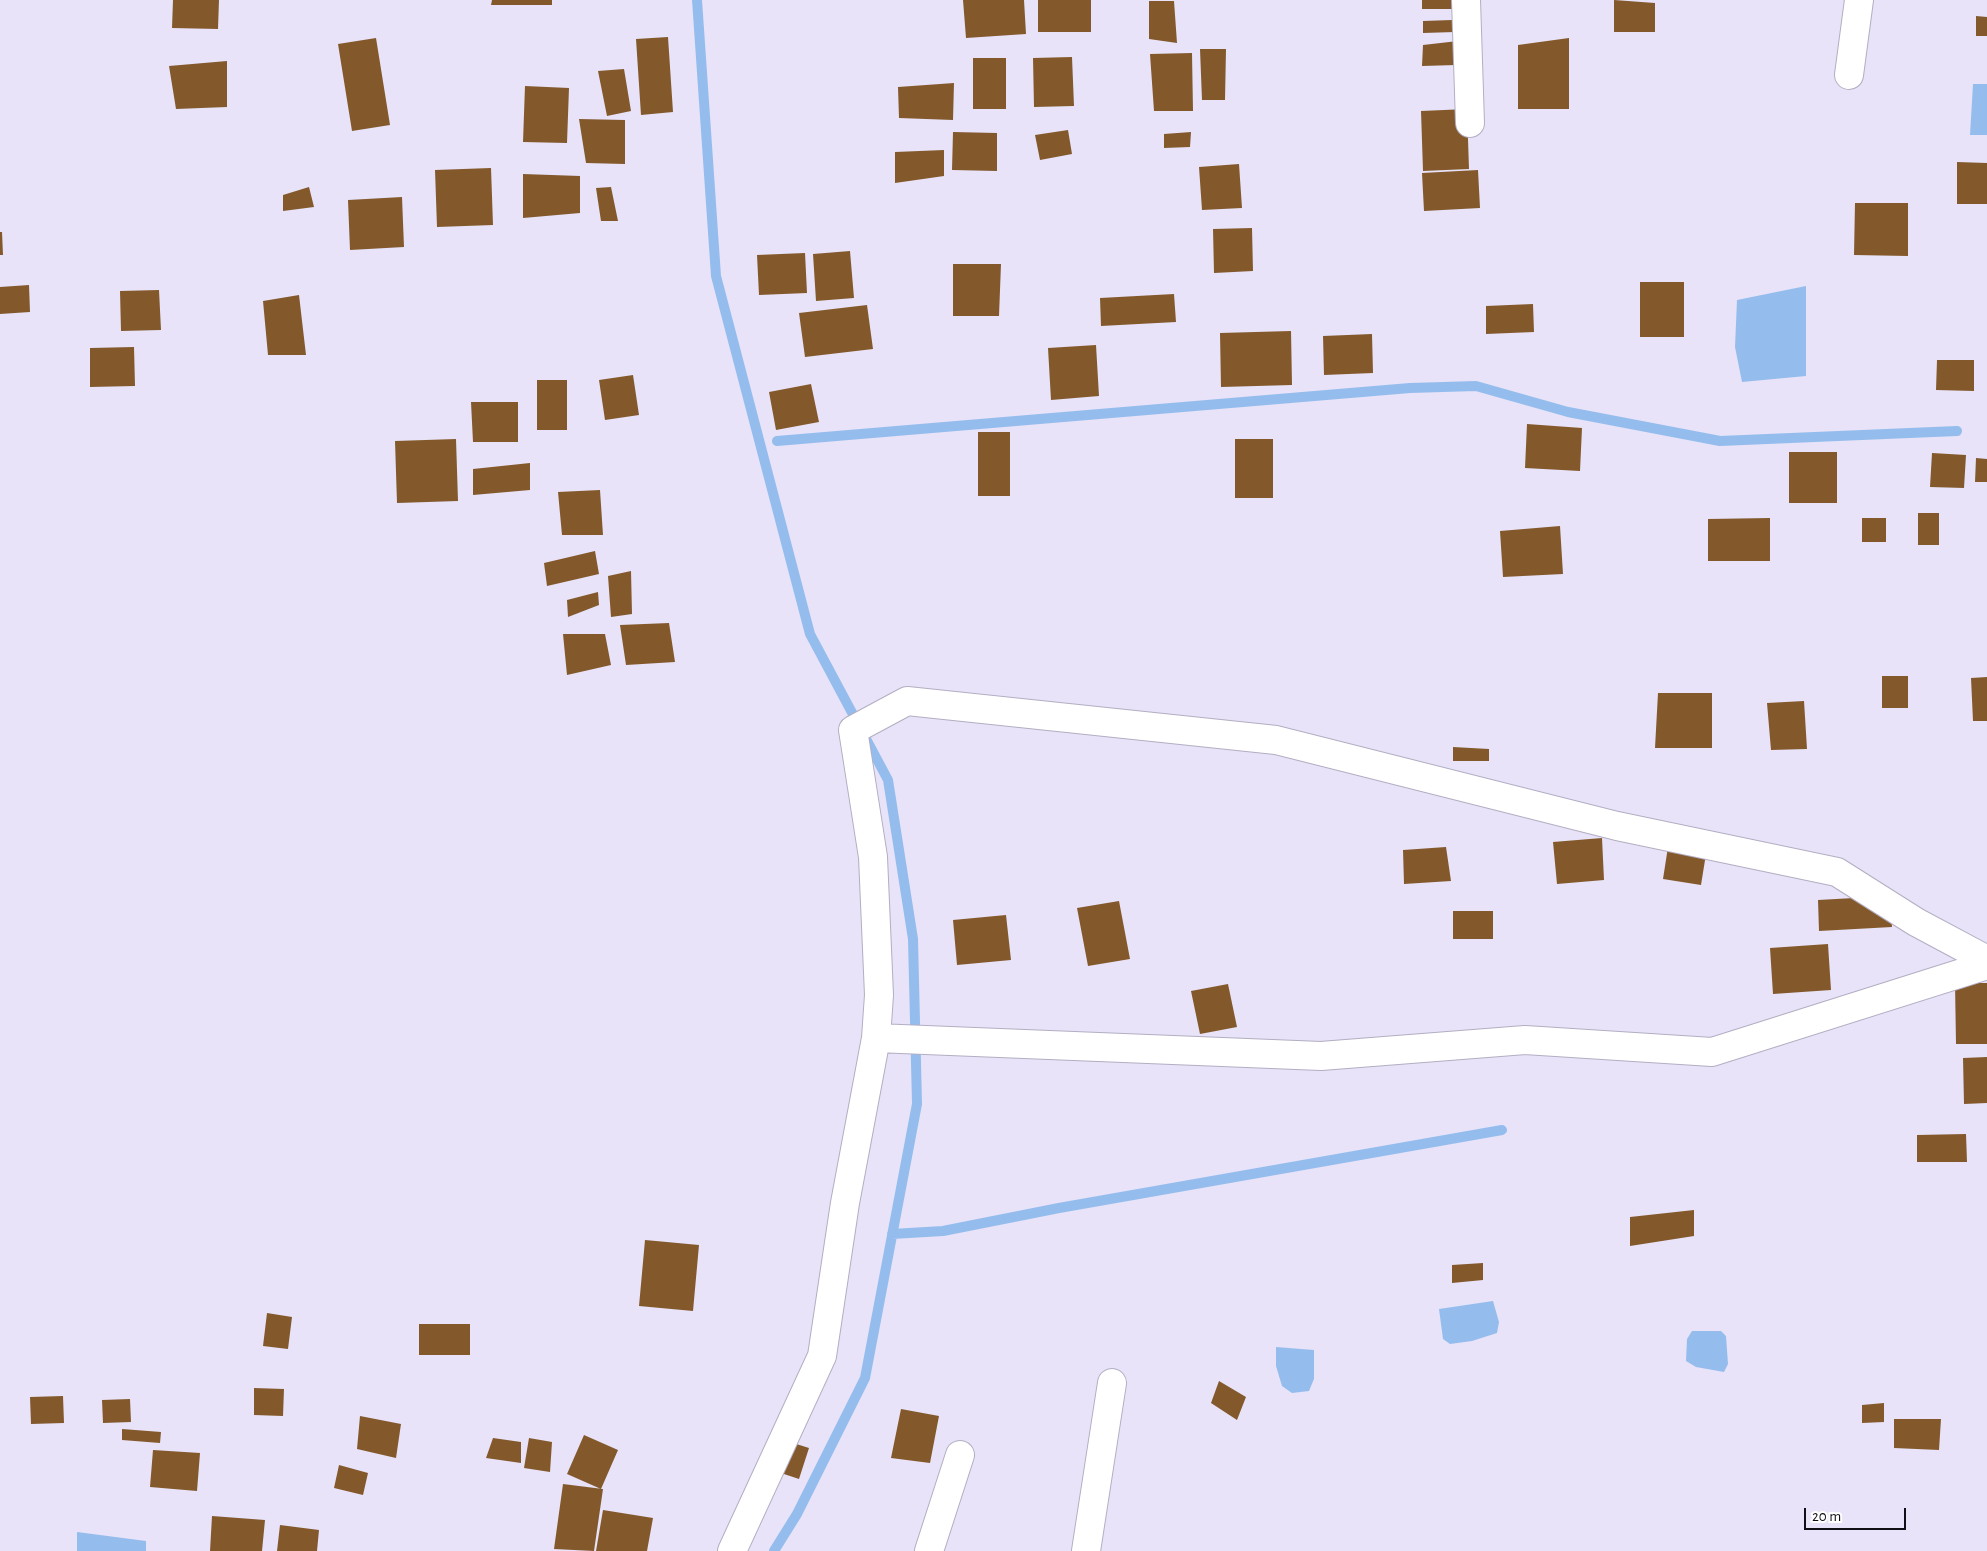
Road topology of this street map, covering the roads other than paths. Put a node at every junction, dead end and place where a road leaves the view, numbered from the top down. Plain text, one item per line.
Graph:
1 (1466, 0) edge
2 (1859, 0) edge
3 (1849, 75) dead end
4 (1470, 123) dead end
5 (1987, 960) edge
6 (1987, 965) edge
7 (876, 1038) junction
8 (1112, 1384) dead end
9 (960, 1455) dead end
10 (732, 1551) edge
11 (929, 1551) edge
12 (1086, 1551) edge

1 - 4 street
2 - 3 street
5 - 7 street
6 - 7 street
7 - 10 street
8 - 12 street
9 - 11 street

